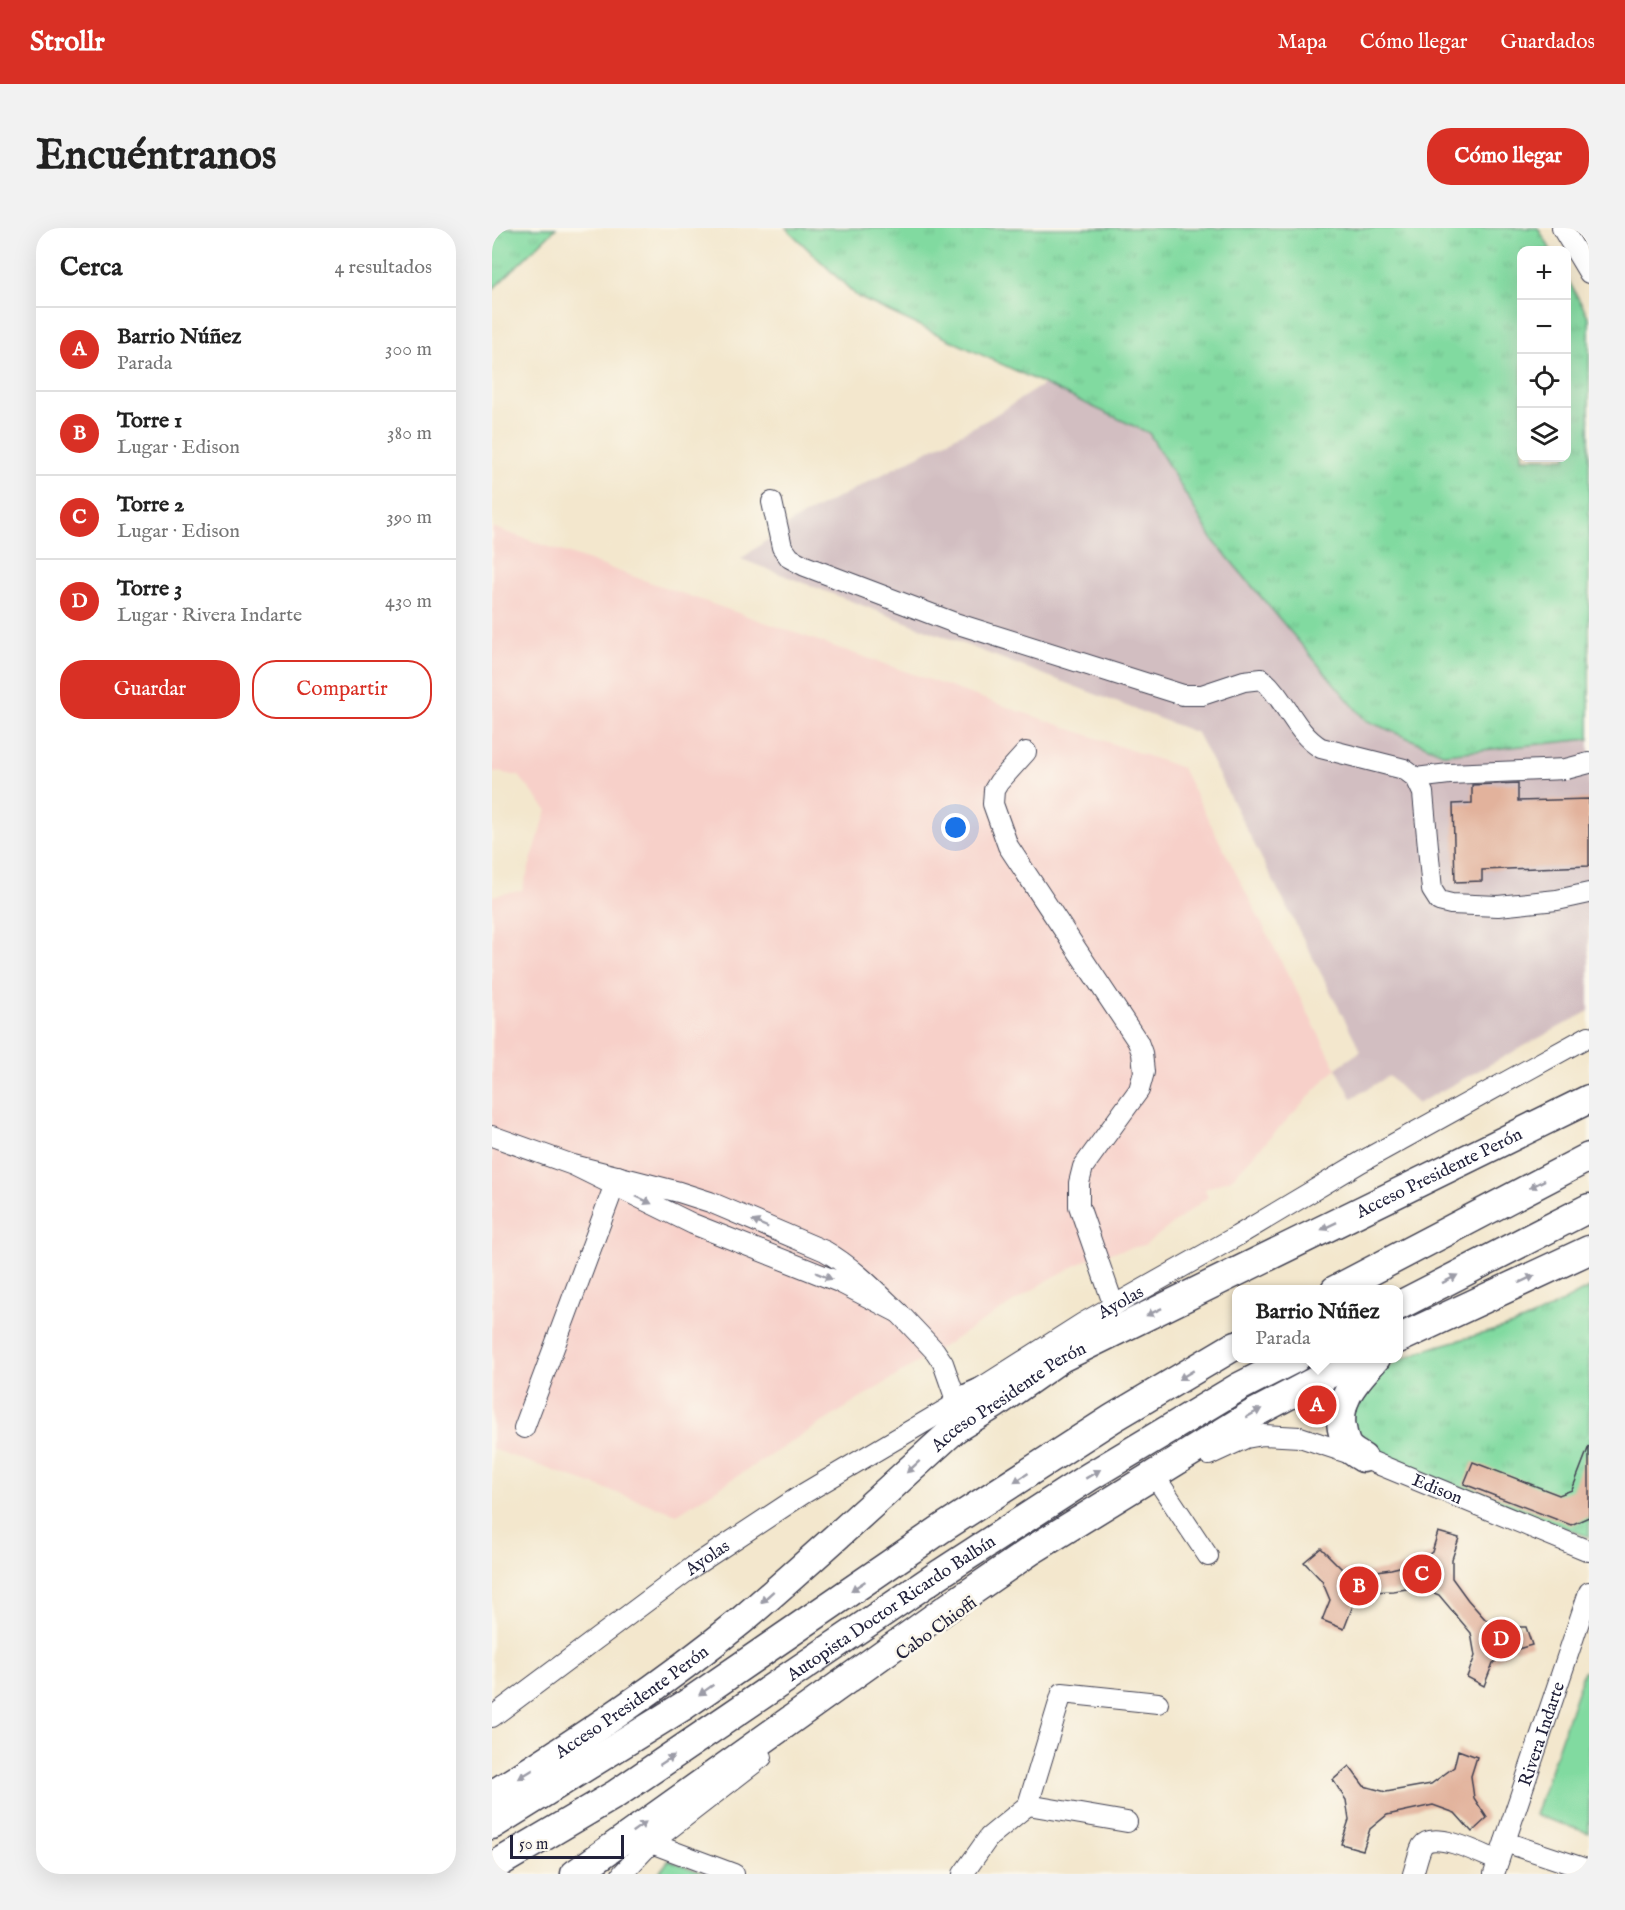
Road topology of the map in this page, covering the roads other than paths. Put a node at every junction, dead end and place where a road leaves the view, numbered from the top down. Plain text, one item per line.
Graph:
1 (1562, 228) edge
2 (1589, 273) edge
3 (772, 502) dead end
4 (1026, 752) dead end
5 (1589, 763) edge
6 (1416, 778) junction
7 (1589, 893) edge
8 (1589, 1036) edge
9 (1589, 1099) edge
10 (492, 1136) edge
11 (1589, 1158) edge
12 (616, 1181) junction
13 (1589, 1208) edge
14 (1589, 1250) edge
15 (1345, 1285) edge
16 (1403, 1303) edge
17 (1114, 1306) junction
18 (1403, 1337) edge
19 (1232, 1347) edge
20 (1288, 1363) edge
21 (1351, 1363) edge
22 (1372, 1363) edge
23 (956, 1416) junction
24 (524, 1428) dead end
25 (1282, 1434) joint
26 (1363, 1458) junction
27 (1160, 1484) junction
28 (1589, 1551) edge
29 (1208, 1556) dead end
30 (1589, 1592) edge
31 (1158, 1704) dead end
32 (492, 1718) edge
33 (492, 1795) edge
34 (1028, 1805) junction
35 (1127, 1822) dead end
36 (492, 1825) edge
37 (1505, 1842) junction
38 (651, 1843) junction
39 (492, 1867) edge
40 (1496, 1867) edge
41 (1589, 1870) edge
42 (575, 1874) edge
43 (622, 1874) edge
44 (734, 1874) edge
45 (963, 1874) edge
46 (1413, 1874) edge

1 - 2 street
3 - 6 street
4 - 17 street
5 - 6 street
6 - 7 street
8 - 17 street, Ayolas
9 -> 23 highway, Acceso Presidente Perón
10 - 12 street
11 -> 15 highway
12 - 23 street
12 - 24 street
16 -> 13 highway
18 -> 14 highway
17 - 23 street, Ayolas
19 -> 36 highway, Autopista Doctor Ricardo Balbín
39 -> 20 highway, Autopista Doctor Ricardo Balbín
42 -> 21 highway
22 - 26 highway
23 - 32 street, Ayolas
23 -> 33 highway, Acceso Presidente Perón
25 - 26 street, Edison
25 - 27 street, Cabo Chioffi
26 - 28 street, Edison
27 - 29 street
27 - 38 street, Cabo Chioffi
30 - 37 street, Rivera Indarte
31 - 34 street
34 - 35 street
34 - 45 street
37 - 40 street, Rivera Indarte
37 - 41 street
38 - 43 street, Cabo Chioffi
38 - 44 street
40 - 46 street

